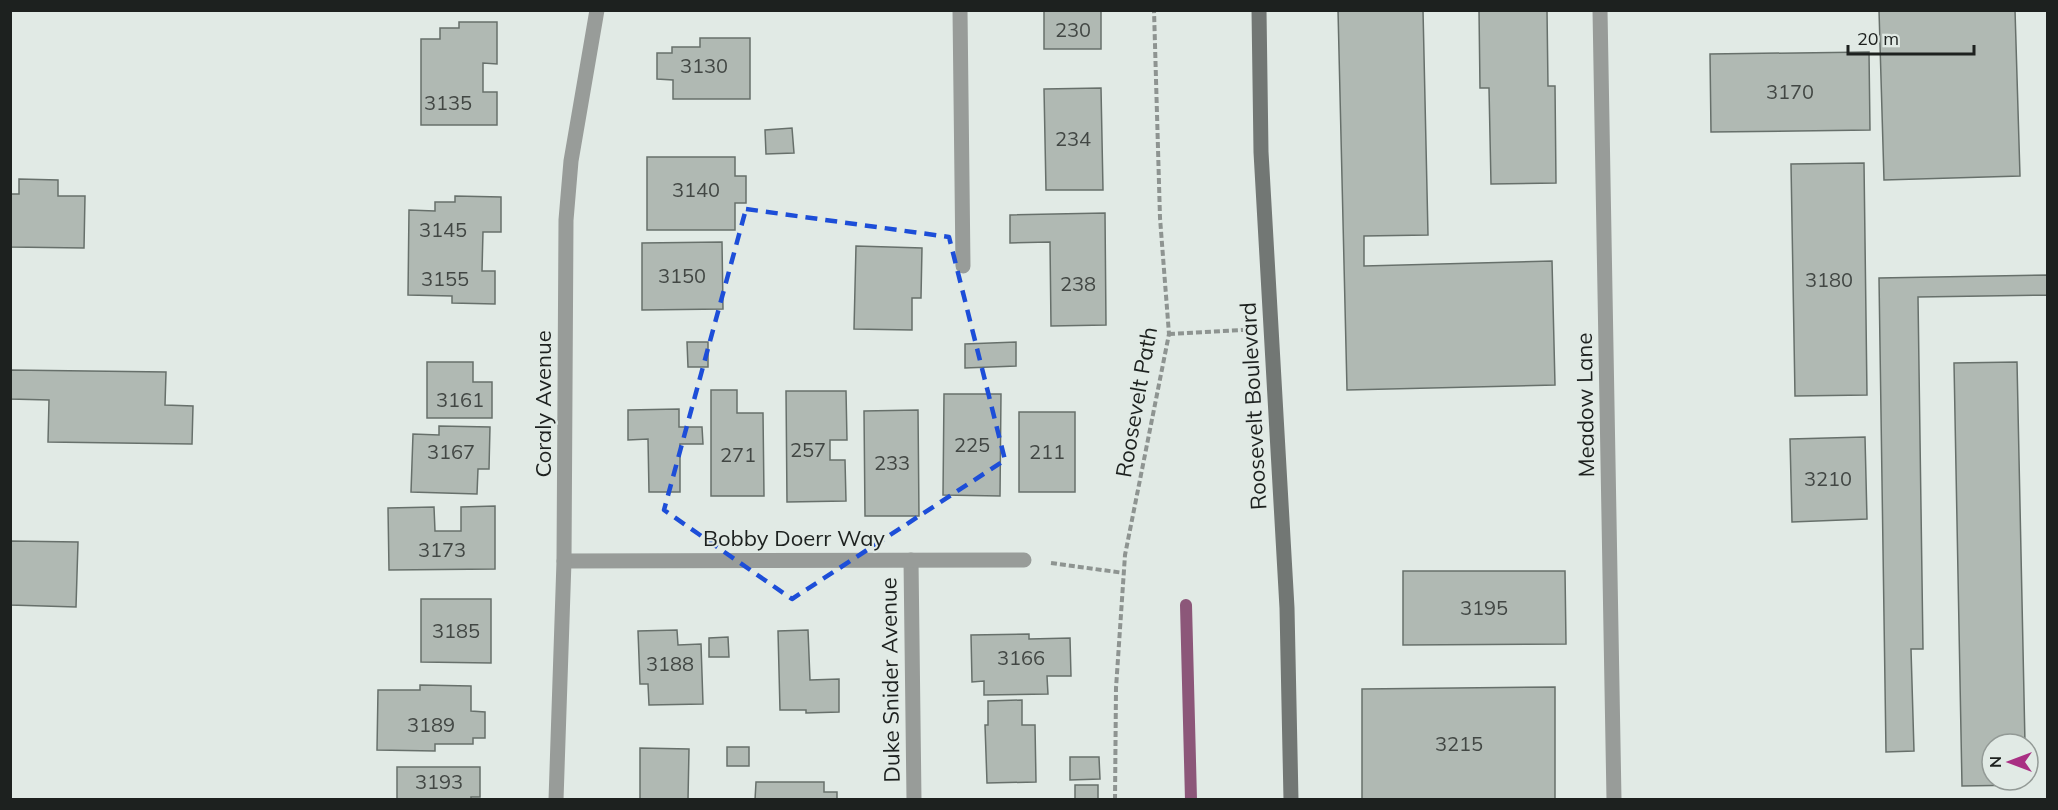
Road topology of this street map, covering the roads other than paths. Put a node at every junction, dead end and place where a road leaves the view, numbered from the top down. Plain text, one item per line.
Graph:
1 (597, 10) edge
2 (960, 10) edge
3 (1259, 10) edge
4 (1600, 10) edge
5 (963, 266) dead end
6 (911, 560) junction
7 (1024, 560) road end
8 (564, 561) junction
9 (556, 800) edge
10 (914, 800) edge
11 (1291, 800) edge
12 (1614, 800) edge

1 - 8 street, Coraly Avenue
2 - 5 street
3 - 11 main road, Roosevelt Boulevard
4 - 12 street, Meadow Lane
6 - 7 street, Bobby Doerr Way
6 - 8 street, Bobby Doerr Way
6 - 10 street, Duke Snider Avenue
8 - 9 street, Coraly Avenue

